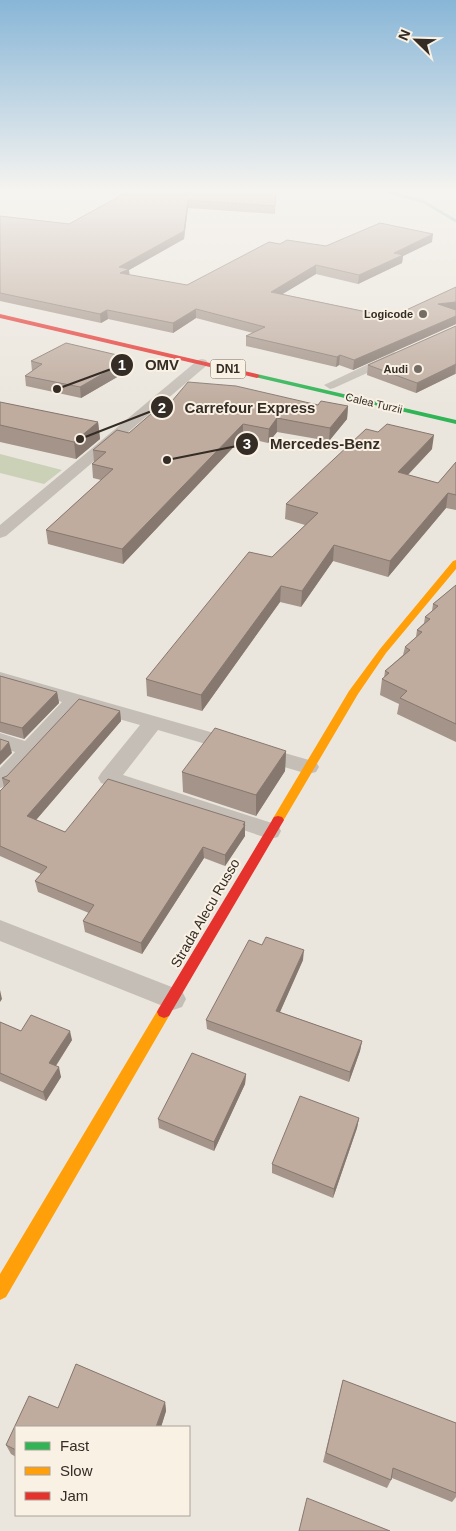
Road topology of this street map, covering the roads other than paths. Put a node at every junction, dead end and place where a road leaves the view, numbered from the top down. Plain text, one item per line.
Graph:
1 (0, 310) edge
2 (0, 316) edge
3 (402, 353) edge
4 (202, 363) junction
5 (330, 385) junction
6 (456, 414) edge
7 (456, 422) edge
8 (0, 533) edge
9 (456, 563) edge
10 (0, 678) edge
11 (75, 701) junction
12 (153, 723) junction
13 (0, 740) edge
14 (30, 750) junction
15 (308, 767) junction
16 (0, 781) edge
17 (270, 830) junction
18 (0, 930) edge
19 (173, 999) junction
20 (0, 1291) edge

1 - 5 main road, Calea Turzii / DN1
2 - 4 main road, Calea Turzii / DN1
3 - 5 street
4 - 7 main road, Calea Turzii / DN1
4 - 8 street
5 - 6 main road, Calea Turzii / DN1
9 - 15 main road, Strada Alecu Russo
10 - 11 street
11 - 12 street
11 - 14 street
12 - 15 street
12 - 17 street
13 - 14 street
14 - 16 street
15 - 17 main road, Strada Alecu Russo
17 - 19 main road, Strada Alecu Russo
18 - 19 street
19 - 20 main road, Strada Alecu Russo

